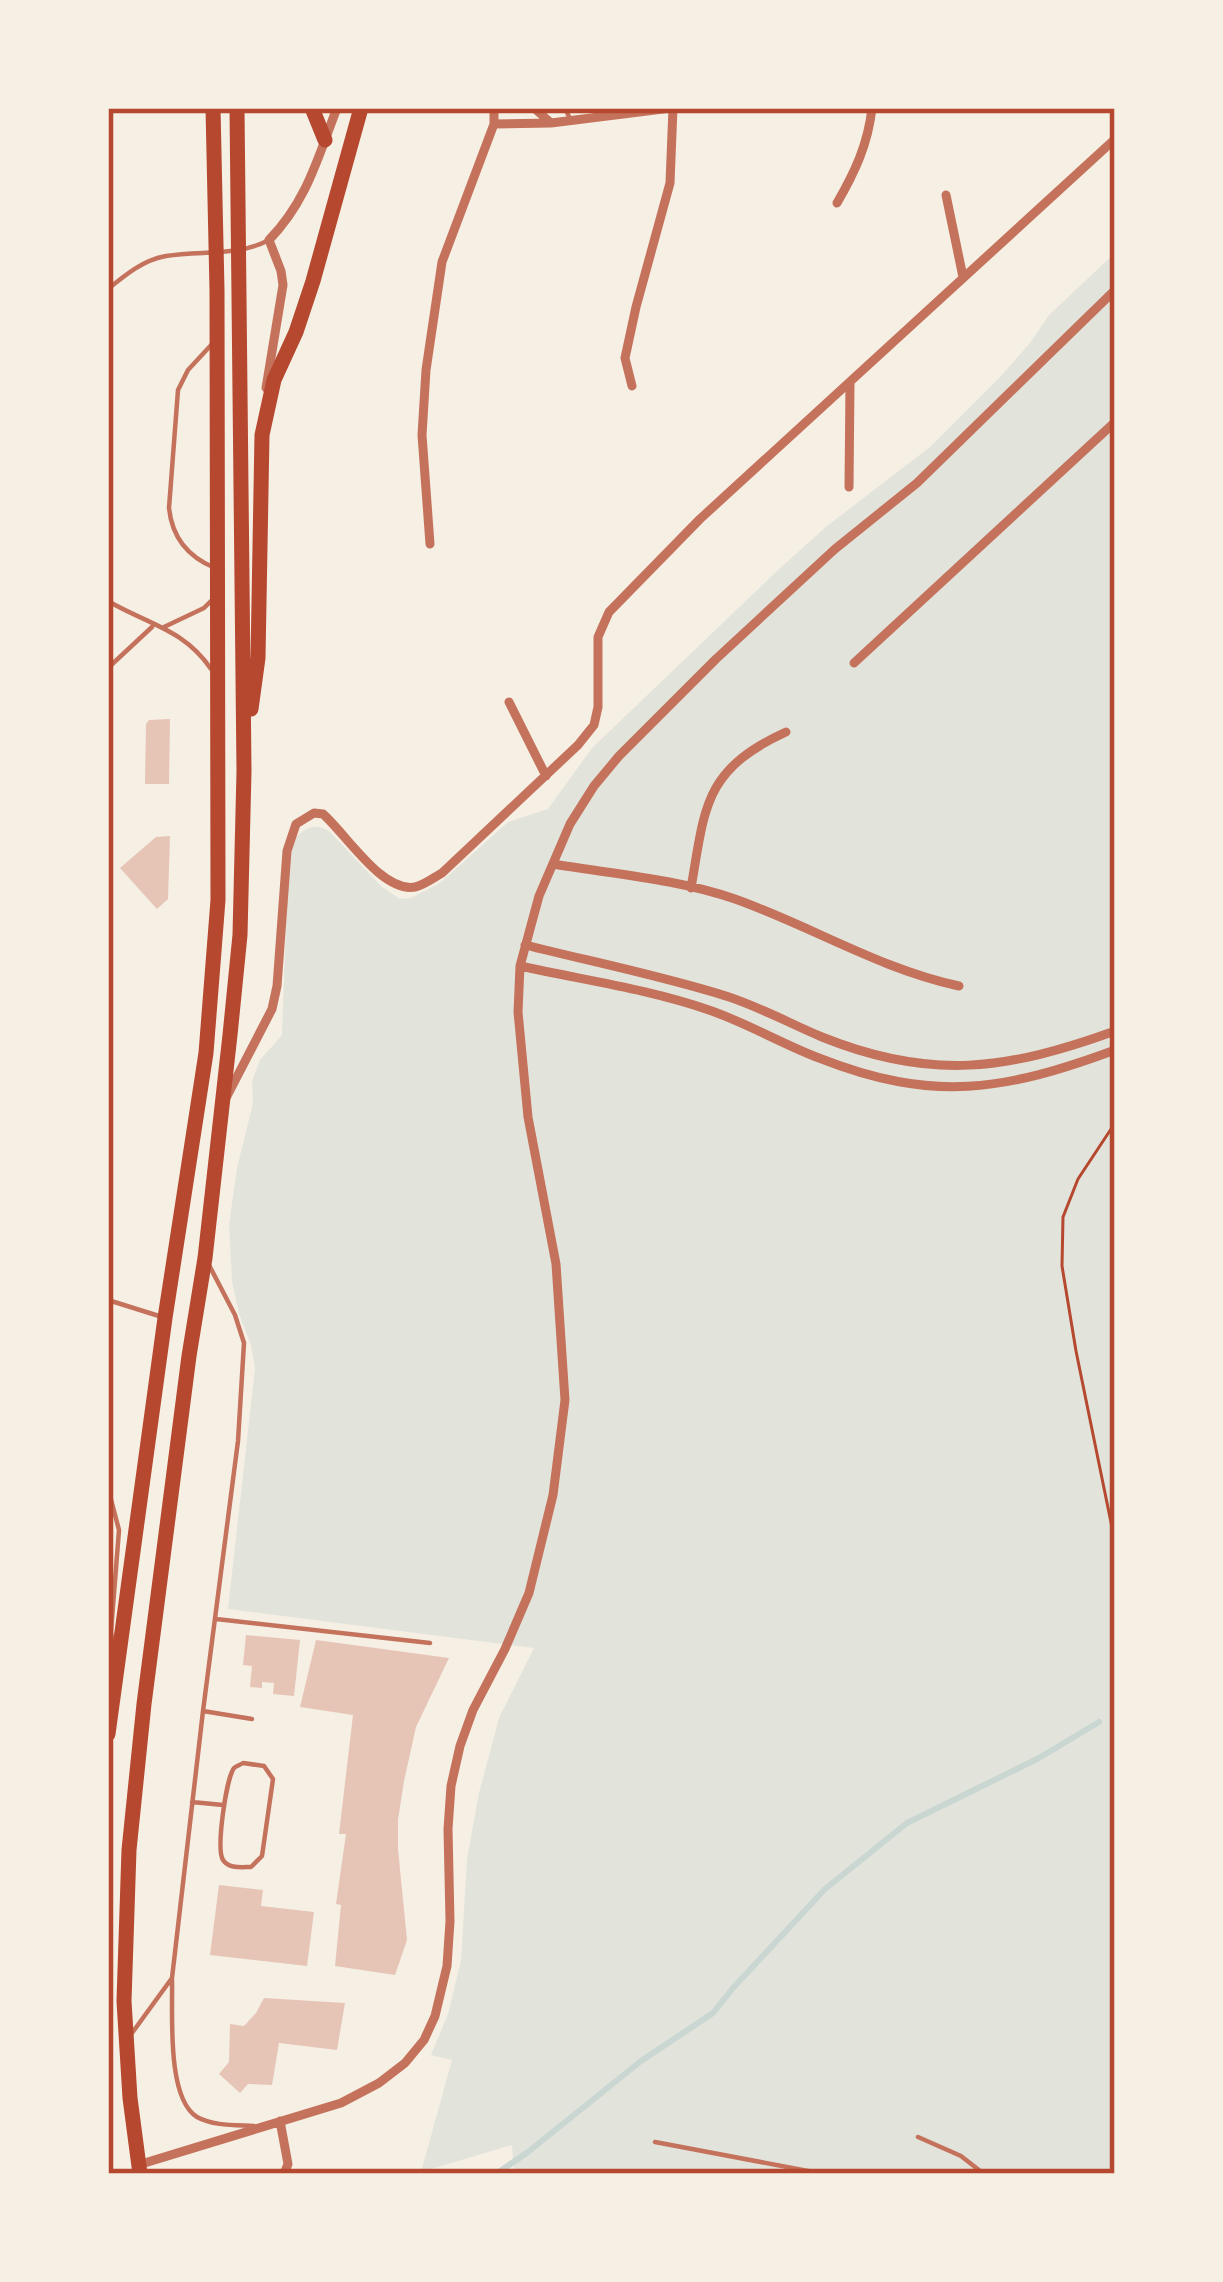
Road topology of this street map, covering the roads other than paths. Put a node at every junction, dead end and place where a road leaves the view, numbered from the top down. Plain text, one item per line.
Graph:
1 (213, 108) edge
2 (237, 108) edge
3 (311, 108) edge
4 (337, 108) edge
5 (361, 108) edge
6 (494, 108) edge
7 (534, 108) edge
8 (565, 108) edge
9 (672, 108) edge
10 (872, 108) edge
11 (571, 121) junction
12 (551, 123) junction
13 (494, 124) junction
14 (1115, 139) edge
15 (325, 140) junction
16 (946, 195) dead end
17 (837, 202) dead end
18 (269, 240) junction
19 (963, 278) junction
20 (108, 289) edge
21 (1115, 290) edge
22 (216, 339) junction
23 (850, 382) junction
24 (632, 386) dead end
25 (1115, 422) edge
26 (262, 435) junction
27 (849, 487) dead end
28 (430, 544) dead end
29 (218, 569) junction
30 (216, 594) junction
31 (108, 601) edge
32 (154, 626) junction
33 (164, 627) junction
34 (854, 663) dead end
35 (108, 668) edge
36 (218, 679) junction
37 (509, 702) dead end
38 (786, 732) dead end
39 (244, 771) junction
40 (546, 776) junction
41 (553, 864) junction
42 (691, 888) junction
43 (525, 946) junction
44 (520, 966) junction
45 (959, 986) dead end
46 (1115, 1031) edge
47 (822, 1037) junction
48 (1115, 1050) edge
49 (815, 1057) junction
50 (221, 1108) junction
51 (205, 1258) junction
52 (108, 1300) edge
53 (165, 1318) junction
54 (108, 1488) edge
55 (216, 1619) junction
56 (430, 1643) dead end
57 (115, 1677) junction
58 (203, 1711) junction
59 (252, 1719) dead end
60 (108, 1733) edge
61 (192, 1802) junction
62 (224, 1806) junction
63 (172, 1978) junction
64 (126, 2042) junction
65 (280, 2121) junction
66 (263, 2126) junction
67 (918, 2138) dead end
68 (655, 2142) dead end
69 (138, 2170) edge
70 (284, 2174) edge
71 (824, 2174) edge
72 (984, 2174) edge

1 - 22 highway
2 - 39 highway
3 - 15 highway
4 - 15 street
5 - 26 highway
6 - 13 street
7 - 12 street
8 - 11 lane
9 - 11 street
9 - 24 street
10 - 17 street
11 - 12 street
12 - 13 street
13 - 28 street
14 - 19 street
15 - 18 street
16 - 19 street
18 - 20 lane
18 - 26 street
19 - 23 street
21 - 41 street
22 - 29 highway
22 - 29 lane
23 - 27 street
23 - 40 street
25 - 34 street
26 - 39 highway
29 - 30 highway
30 - 33 lane
30 - 36 highway
31 - 32 lane
32 - 33 lane
32 - 35 lane
33 - 36 lane
36 - 53 highway
37 - 40 street
38 - 42 street
39 - 50 highway
40 - 50 street
41 - 42 street
41 - 43 street
42 - 45 street
43 - 44 street
43 - 47 street
44 - 49 street
44 - 65 street
46 - 47 street
47 - 49 street
48 - 49 street
50 - 51 highway
51 - 55 lane
51 - 64 highway
52 - 53 lane
53 - 57 highway
54 - 57 lane
55 - 56 lane
55 - 58 lane
57 - 60 highway
58 - 59 lane
58 - 61 lane
61 - 62 lane
61 - 63 lane
62 - 62 lane
63 - 64 lane
63 - 66 lane
64 - 69 highway
65 - 66 street
65 - 70 street
66 - 69 street
67 - 72 lane
68 - 71 lane

